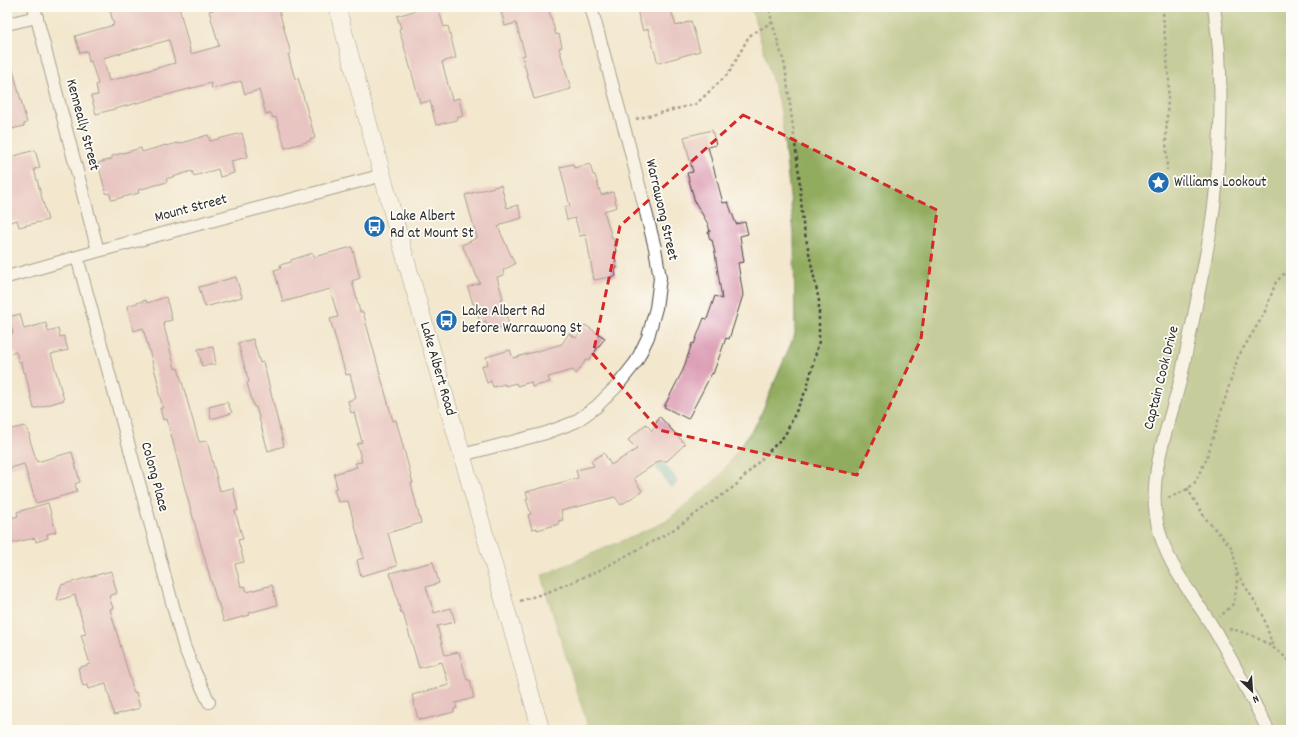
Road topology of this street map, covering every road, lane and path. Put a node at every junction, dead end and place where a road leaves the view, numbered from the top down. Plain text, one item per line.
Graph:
1 (337, 7) edge
2 (591, 7) edge
3 (770, 7) edge
4 (1164, 7) edge
5 (1214, 7) edge
6 (35, 12) edge
7 (772, 22) junction
8 (7, 24) edge
9 (623, 123) junction
10 (1167, 170) dead end
11 (383, 175) junction
12 (98, 251) junction
13 (77, 257) junction
14 (1291, 266) edge
15 (7, 277) edge
16 (462, 455) junction
17 (1187, 488) junction
18 (1155, 504) junction
19 (1236, 572) junction
20 (506, 606) junction
21 (1212, 626) junction
22 (1273, 647) junction
23 (1290, 661) edge
24 (209, 702) dead end
25 (541, 730) edge
26 (1268, 730) edge

1 - 11 main road, Lake Albert Road
2 - 9 street, Warrawong Street
3 - 7 path
4 - 10 path
5 - 18 street, Captain Cook Drive
6 - 8 street
6 - 12 street, Kenneally Street
7 - 9 path
7 - 20 path
9 - 16 street, Warrawong Street
11 - 12 street, Mount Street
11 - 16 main road, Lake Albert Road
12 - 13 street, Mount Street
13 - 15 street, Mount Street
13 - 24 street, Colong Place
14 - 17 path
16 - 20 main road, Lake Albert Road
17 - 18 path
17 - 19 path
18 - 21 street, Captain Cook Drive
19 - 21 path
19 - 22 path
20 - 25 main road, Lake Albert Road
21 - 22 path
21 - 26 street, Captain Cook Drive
22 - 23 path

